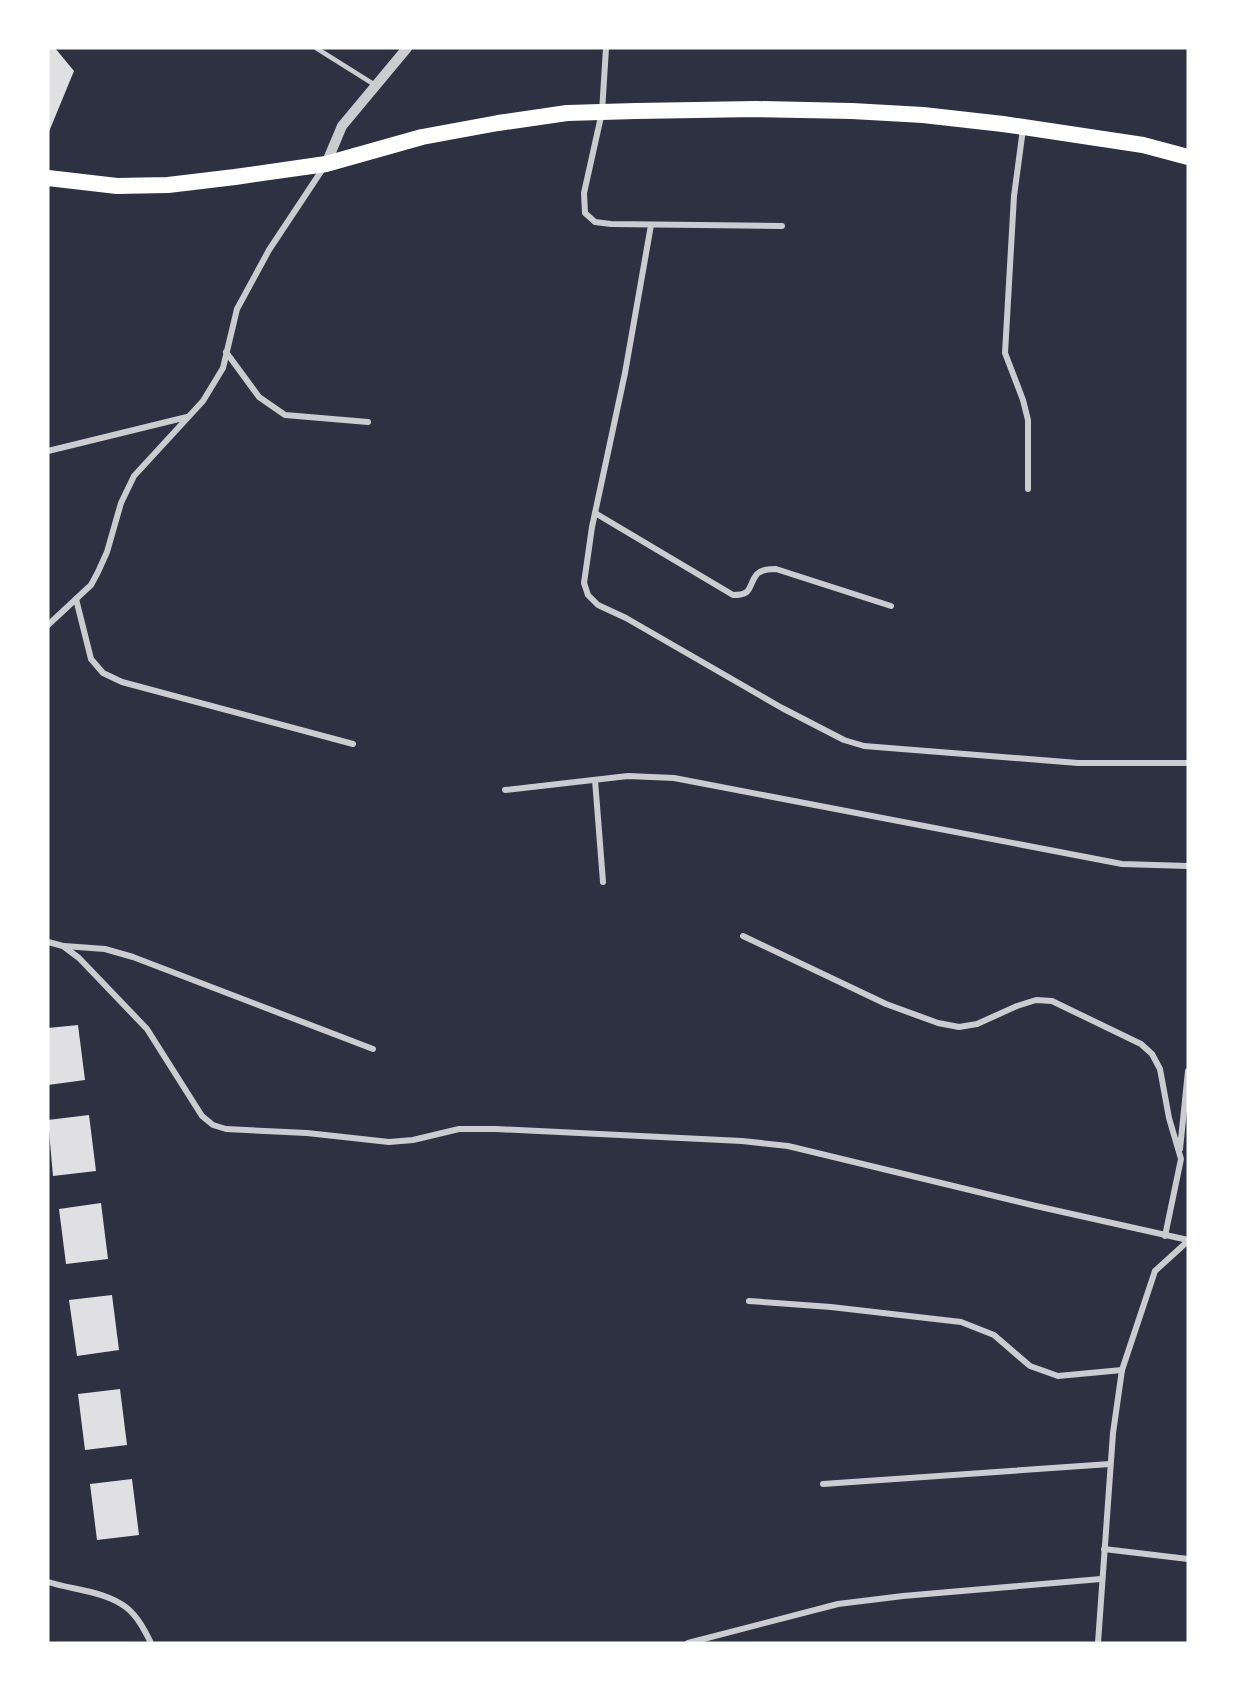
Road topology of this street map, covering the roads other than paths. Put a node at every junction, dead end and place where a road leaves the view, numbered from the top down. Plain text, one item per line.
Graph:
1 (316, 48) edge
2 (406, 48) edge
3 (606, 48) edge
4 (375, 86) junction
5 (602, 112) junction
6 (1023, 126) junction
7 (1188, 157) edge
8 (326, 164) junction
9 (48, 178) edge
10 (651, 225) junction
11 (782, 226) dead end
12 (226, 352) junction
13 (188, 417) junction
14 (368, 422) dead end
15 (48, 451) edge
16 (1028, 489) dead end
17 (595, 513) junction
18 (76, 599) junction
19 (891, 606) dead end
20 (48, 625) edge
21 (353, 744) dead end
22 (1188, 763) edge
23 (595, 780) junction
24 (505, 790) dead end
25 (1188, 866) edge
26 (603, 882) dead end
27 (742, 936) dead end
28 (48, 942) edge
29 (63, 946) junction
30 (373, 1049) dead end
31 (1188, 1071) edge
32 (1180, 1153) junction
33 (1165, 1236) junction
34 (1188, 1241) edge
35 (749, 1300) dead end
36 (1122, 1370) junction
37 (1110, 1464) junction
38 (823, 1484) dead end
39 (1104, 1549) junction
40 (1188, 1559) edge
41 (1101, 1580) junction
42 (48, 1582) edge
43 (151, 1643) edge
44 (688, 1643) edge
45 (1098, 1643) edge

1 - 4 lane
2 - 4 street
3 - 5 street
4 - 8 street
5 - 6 highway
5 - 8 highway
5 - 10 street
6 - 7 highway
6 - 16 street
8 - 9 highway
8 - 12 street
10 - 11 street
10 - 17 street
12 - 13 street
12 - 14 street
13 - 15 street
13 - 18 street
17 - 19 street
17 - 22 street
18 - 20 street
18 - 21 street
23 - 24 street
23 - 25 street
23 - 26 street
27 - 32 street
28 - 29 street
29 - 30 street
29 - 33 street
31 - 32 street
32 - 33 street
33 - 34 street
34 - 36 street
35 - 36 street
36 - 37 street
37 - 38 street
37 - 39 street
39 - 40 street
39 - 41 street
41 - 44 street
41 - 45 street
42 - 43 street

